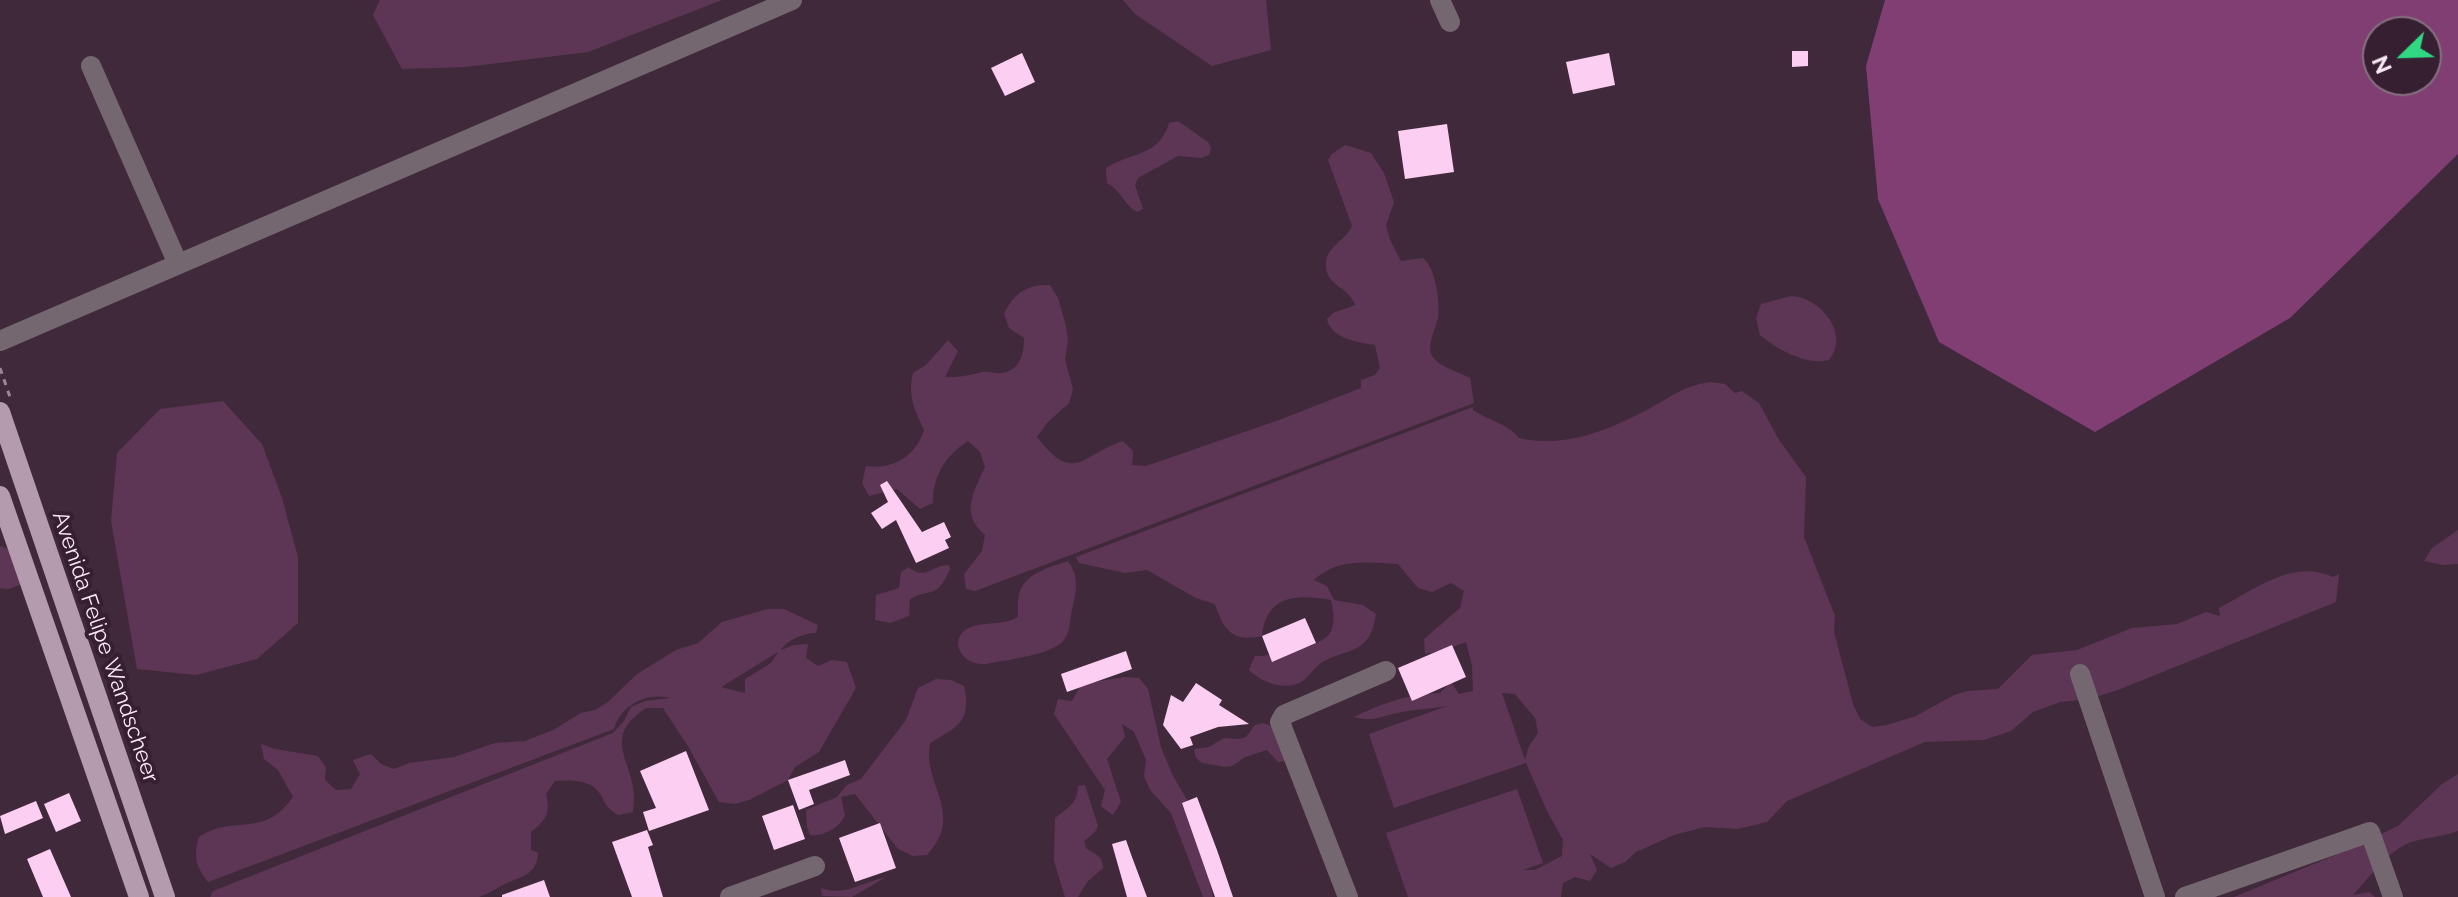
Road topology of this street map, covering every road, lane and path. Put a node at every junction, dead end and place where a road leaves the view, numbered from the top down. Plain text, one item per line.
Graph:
1 (792, 0) edge
2 (1440, 0) edge
3 (1450, 22) dead end
4 (91, 66) dead end
5 (178, 264) junction
6 (0, 341) edge
7 (0, 412) edge
8 (0, 496) edge
9 (1386, 671) dead end
10 (2080, 674) dead end
11 (815, 866) dead end
12 (139, 897) edge
13 (165, 897) edge
14 (730, 897) edge
15 (1348, 897) edge
16 (2155, 897) edge
17 (2185, 897) edge
18 (2393, 897) edge

1 - 5 street
2 - 3 street
4 - 5 street
5 - 6 street
7 - 13 main road, Avenida Felipe Wandscheer
8 - 12 main road
9 - 15 street
10 - 16 street
11 - 14 street
17 - 18 street

